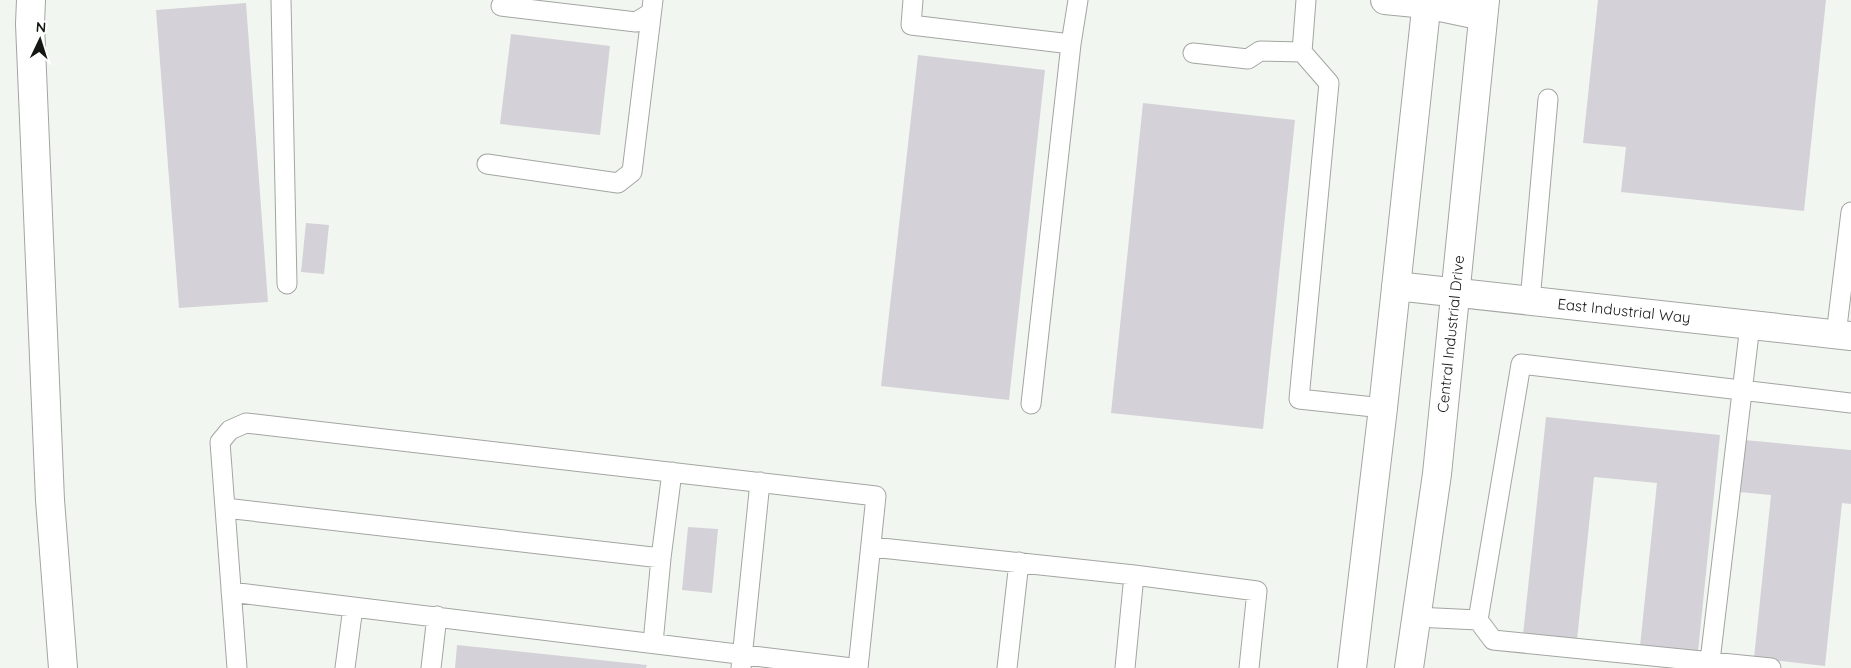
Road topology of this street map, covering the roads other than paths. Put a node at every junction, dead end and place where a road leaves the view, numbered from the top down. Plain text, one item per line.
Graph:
1 (31, 0) edge
2 (281, 0) edge
3 (913, 0) edge
4 (1078, 0) edge
5 (1306, 0) edge
6 (1385, 0) edge
7 (1426, 2) edge
8 (501, 6) dead end
9 (652, 7) edge
10 (1484, 8) edge
11 (1071, 44) junction
12 (1302, 52) junction
13 (1193, 53) dead end
14 (1548, 99) dead end
15 (487, 164) dead end
16 (1851, 212) edge
17 (287, 284) dead end
18 (1396, 286) junction
19 (1455, 292) junction
20 (1530, 300) junction
21 (1750, 325) junction
22 (1843, 335) edge
23 (1743, 390) junction
24 (1851, 403) edge
25 (1031, 404) dead end
26 (1383, 408) junction
27 (672, 472) junction
28 (760, 482) junction
29 (225, 508) junction
30 (872, 547) junction
31 (661, 558) junction
32 (1019, 562) junction
33 (1134, 575) junction
34 (231, 592) junction
35 (353, 607) junction
36 (437, 616) junction
37 (1416, 617) junction
38 (1478, 620) junction
39 (653, 643) junction
40 (742, 661) edge
41 (1710, 661) junction
42 (63, 668) edge
43 (237, 668) edge
44 (345, 668) edge
45 (431, 668) edge
46 (852, 668) edge
47 (858, 668) edge
48 (1007, 668) edge
49 (1125, 668) edge
50 (1249, 668) edge
51 (1352, 668) edge
52 (1409, 668) edge
53 (1771, 668) edge

1 - 42 main road
2 - 17 lane
3 - 11 lane
4 - 11 lane
5 - 12 lane
6 - 7 main road
7 - 10 main road
7 - 18 main road
8 - 9 lane
9 - 15 lane
10 - 19 main road, Central Industrial Drive
11 - 25 lane
12 - 13 lane
12 - 26 lane
14 - 20 lane
16 - 22 lane
18 - 19 main road, East Industrial Way
18 - 26 main road
19 - 20 main road, East Industrial Way
19 - 37 main road, Central Industrial Drive
20 - 21 main road, East Industrial Way
21 - 22 main road, East Industrial Way
21 - 23 lane
23 - 24 lane
23 - 38 lane
23 - 41 lane
26 - 51 main road
27 - 28 lane
27 - 29 lane
27 - 31 lane
28 - 30 lane
28 - 40 lane
29 - 31 lane
29 - 34 lane
30 - 32 lane
30 - 47 lane
31 - 39 lane
32 - 33 lane
32 - 48 lane
33 - 49 lane
33 - 50 lane
34 - 35 lane
34 - 43 lane
35 - 36 lane
35 - 44 lane
36 - 39 lane
36 - 45 lane
37 - 38 lane
37 - 52 main road, Central Industrial Drive
38 - 41 lane
39 - 40 lane
40 - 46 lane
41 - 53 lane

